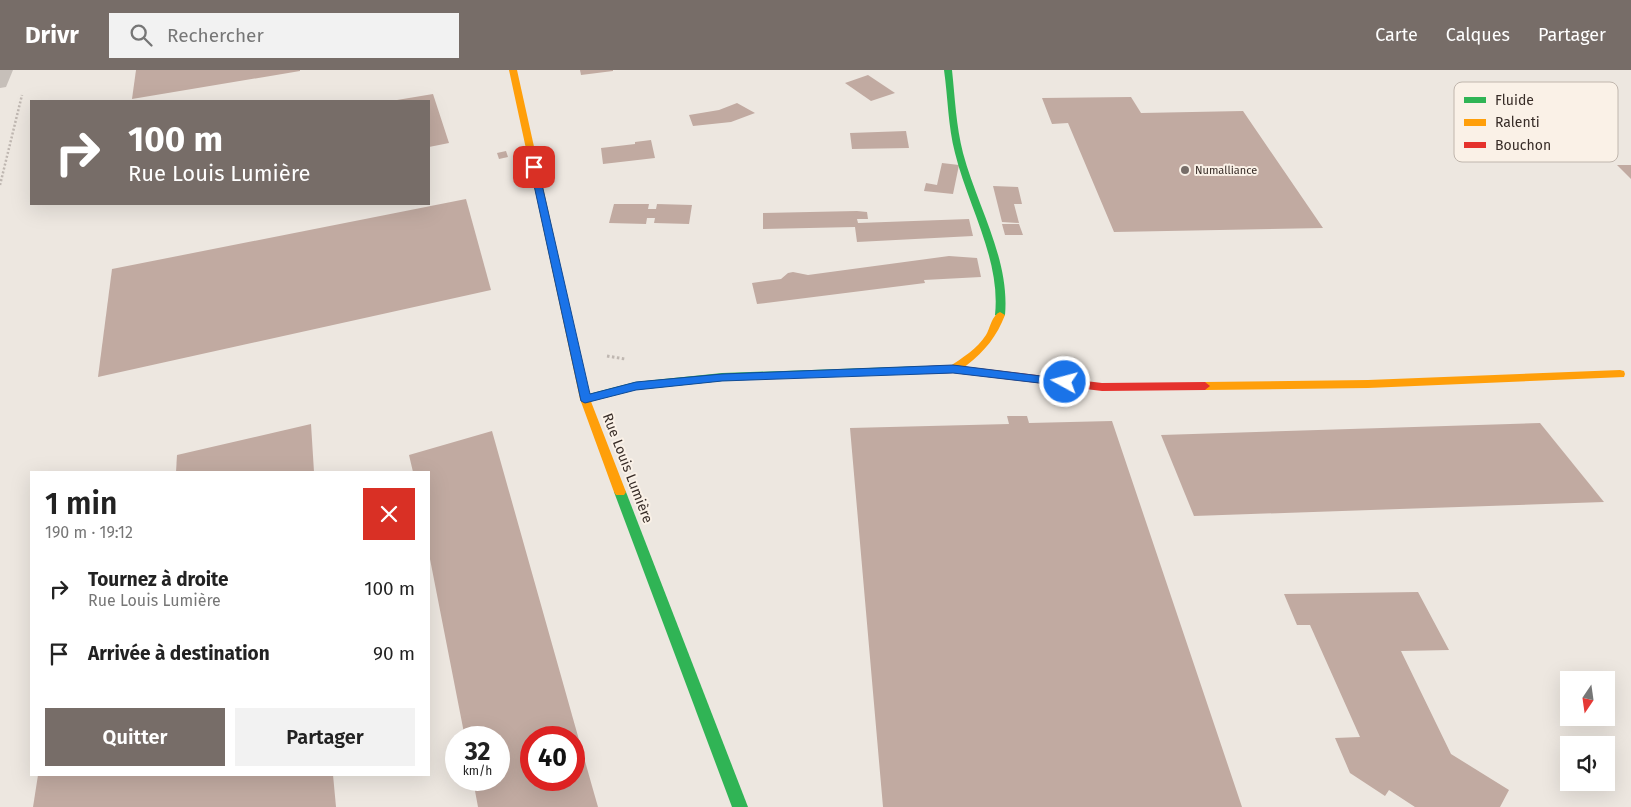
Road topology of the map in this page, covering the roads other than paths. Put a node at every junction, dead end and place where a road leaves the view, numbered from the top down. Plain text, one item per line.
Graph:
1 (4, 70) edge
2 (513, 70) edge
3 (948, 70) edge
4 (0, 83) edge
5 (953, 369) junction
6 (1620, 374) dead end
7 (585, 399) junction
8 (740, 807) edge

1 - 4 street
2 - 7 street, Rue Louis Lumière
3 - 5 street
5 - 6 street
5 - 7 street
7 - 8 street, Rue Louis Lumière

